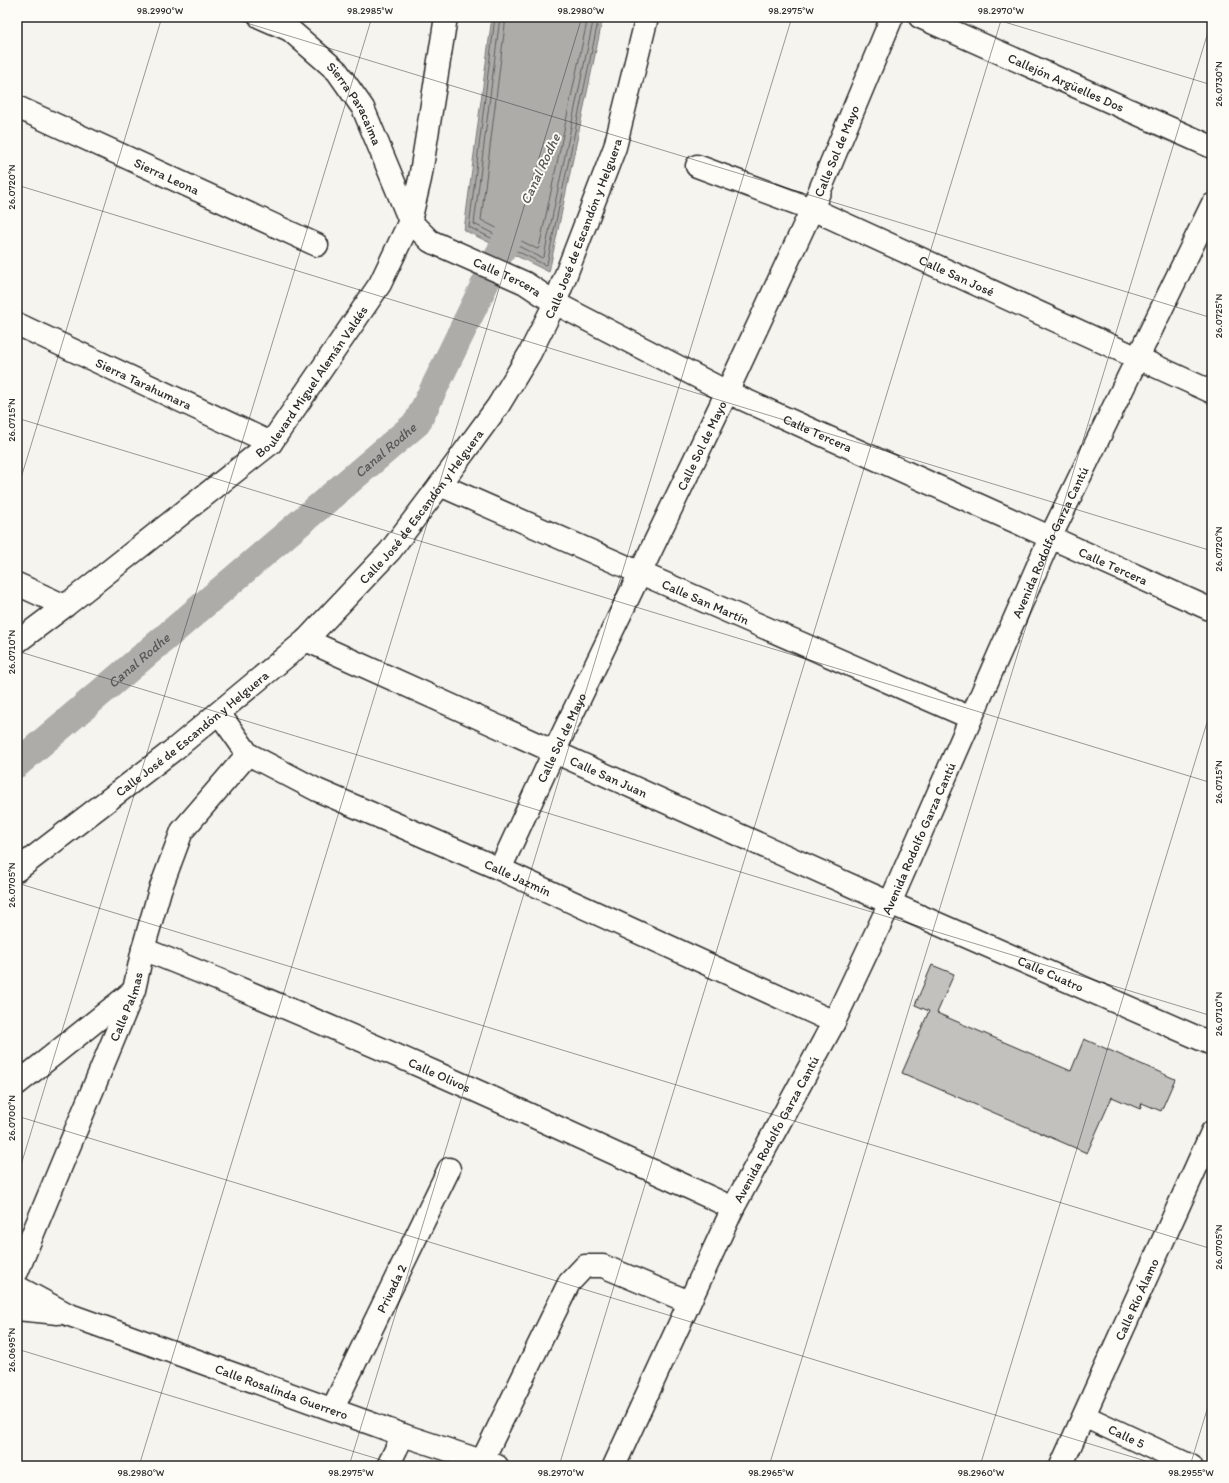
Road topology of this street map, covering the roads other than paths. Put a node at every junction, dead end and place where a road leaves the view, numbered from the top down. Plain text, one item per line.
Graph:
1 (260, 17) edge
2 (446, 17) edge
3 (647, 17) edge
4 (892, 17) edge
5 (920, 17) edge
6 (17, 107) edge
7 (1212, 147) edge
8 (697, 166) dead end
9 (1212, 205) edge
10 (812, 209) junction
11 (410, 221) junction
12 (317, 244) dead end
13 (555, 303) junction
14 (17, 324) edge
15 (1138, 358) junction
16 (727, 392) junction
17 (1212, 392) edge
18 (271, 443) junction
19 (440, 486) junction
20 (1050, 538) junction
21 (640, 574) junction
22 (17, 584) edge
23 (65, 606) junction
24 (1212, 610) edge
25 (306, 640) junction
26 (17, 642) edge
27 (219, 713) junction
28 (971, 718) junction
29 (554, 752) junction
30 (248, 754) junction
31 (500, 869) junction
32 (17, 870) edge
33 (890, 903) junction
34 (143, 949) junction
35 (134, 990) junction
36 (834, 1022) junction
37 (1212, 1044) edge
38 (17, 1084) edge
39 (1212, 1132) edge
40 (449, 1169) dead end
41 (734, 1208) junction
42 (17, 1272) edge
43 (17, 1287) edge
44 (689, 1302) junction
45 (17, 1309) edge
46 (67, 1314) junction
47 (333, 1408) junction
48 (1084, 1416) junction
49 (403, 1435) junction
50 (489, 1464) edge
51 (388, 1466) edge
52 (614, 1466) edge
53 (1061, 1466) edge
54 (1191, 1466) edge

1 - 11 street, Sierra Paracaima
2 - 11 street, Boulevard Miguel Alemán Valdés
3 - 13 street, Calle José de Escandón y Helguera
4 - 10 street, Calle Sol de Mayo
5 - 7 street, Callejón Argüelles Dos
6 - 12 street, Sierra Leona
8 - 10 street, Calle San José
9 - 15 street, Avenida Rodolfo Garza Cantú
10 - 15 street, Calle San José
10 - 16 street, Calle Sol de Mayo
11 - 13 street, Calle Tercera
11 - 18 street, Boulevard Miguel Alemán Valdés
13 - 16 street, Calle Tercera
13 - 19 street, Calle José de Escandón y Helguera
14 - 18 street, Sierra Tarahumara
15 - 17 street, Calle San José
15 - 20 street, Avenida Rodolfo Garza Cantú
16 - 20 street, Calle Tercera
16 - 21 street, Calle Sol de Mayo
18 - 23 street, Boulevard Miguel Alemán Valdés
19 - 21 street, Calle San Martín
19 - 25 street, Calle José de Escandón y Helguera
20 - 24 street, Calle Tercera
20 - 28 street, Avenida Rodolfo Garza Cantú
21 - 28 street, Calle San Martín
21 - 29 street, Calle Sol de Mayo
22 - 23 street
23 - 26 street, Boulevard Miguel Alemán Valdés
25 - 27 street, Calle José de Escandón y Helguera
25 - 29 street, Calle San Juan
27 - 30 street, Calle Jazmín
27 - 32 street, Calle José de Escandón y Helguera
28 - 33 street, Avenida Rodolfo Garza Cantú
29 - 31 street, Calle Sol de Mayo
29 - 33 street, Calle San Juan
30 - 31 street, Calle Jazmín
30 - 34 street, Calle Palmas
31 - 36 street, Calle Jazmín
33 - 36 street, Avenida Rodolfo Garza Cantú
33 - 37 street, Calle Cuatro
34 - 35 street, Calle Palmas
34 - 41 street, Calle Olivos
35 - 38 street
35 - 42 street, Calle Palmas
36 - 41 street, Avenida Rodolfo Garza Cantú
39 - 48 street, Calle Río Álamo
40 - 47 street, Privada 2
41 - 44 street, Avenida Rodolfo Garza Cantú
43 - 46 street, Calle Rosalinda Guerrero
44 - 50 street
44 - 52 street, Avenida Rodolfo Garza Cantú
45 - 46 street, Calle Rosalinda Guerrero
46 - 47 street, Calle Rosalinda Guerrero
47 - 49 street, Calle Rosalinda Guerrero
48 - 53 street, Calle Río Álamo
48 - 54 street, Calle 5
49 - 50 street, Calle Rosalinda Guerrero
49 - 51 street

